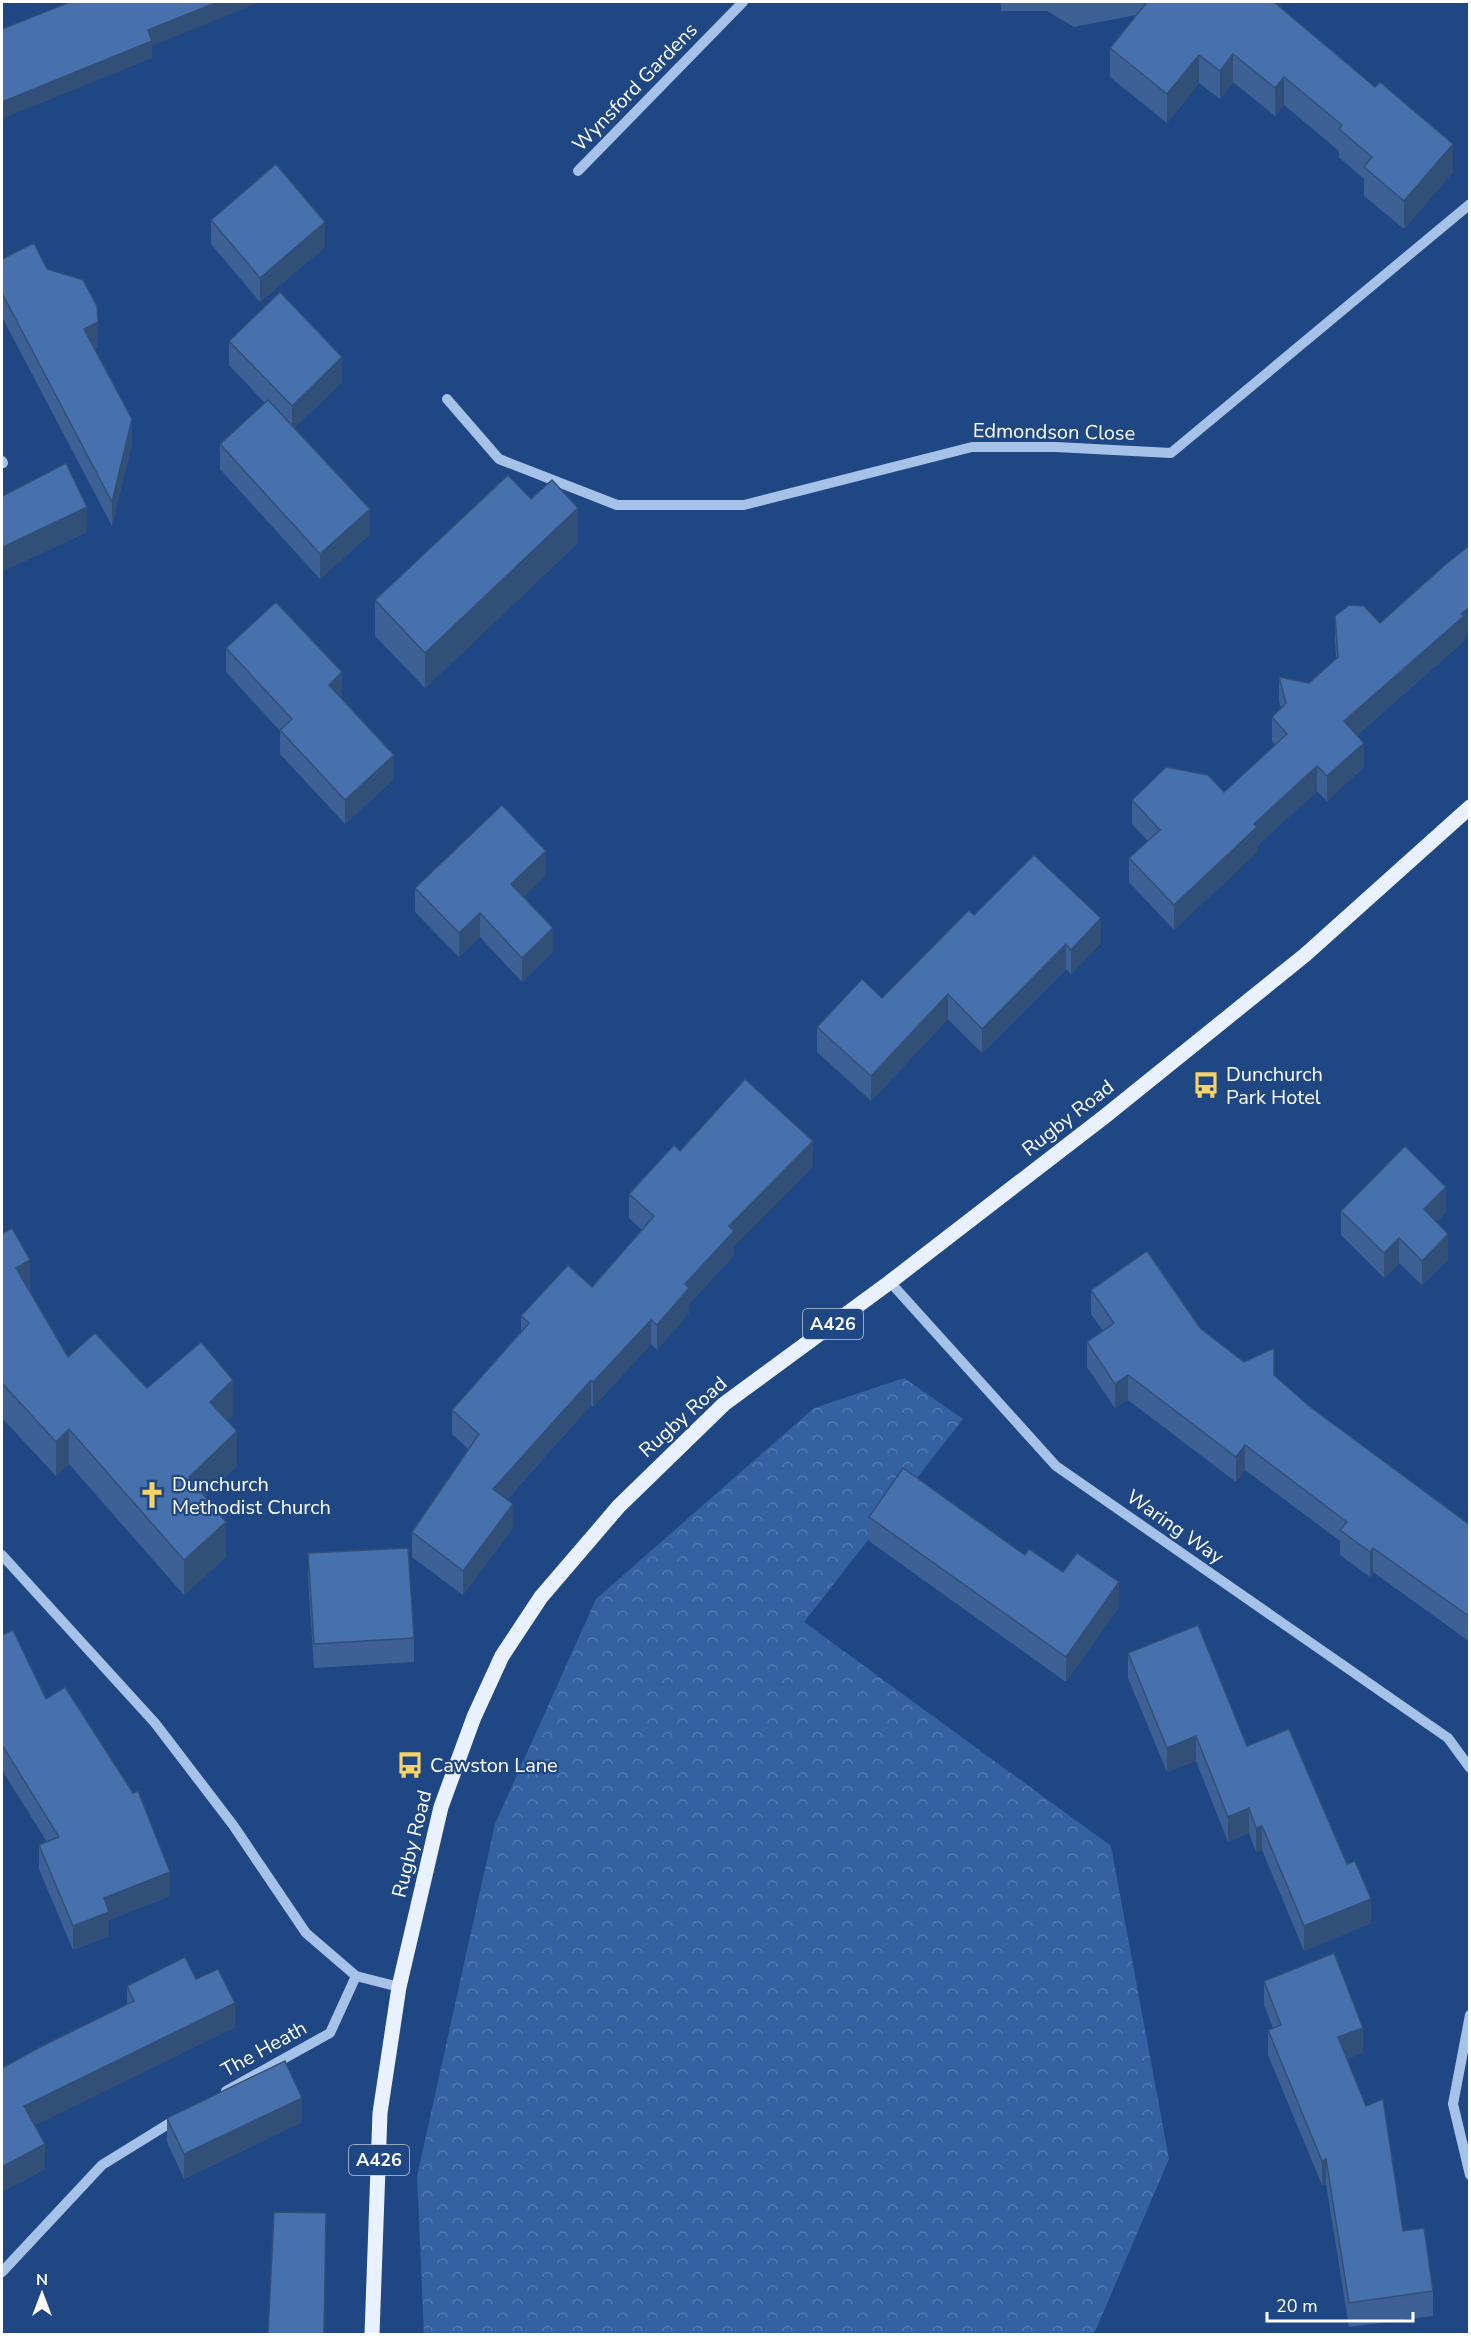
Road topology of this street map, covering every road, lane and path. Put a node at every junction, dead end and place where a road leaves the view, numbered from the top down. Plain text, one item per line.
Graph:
1 (743, 2) edge
2 (578, 171) dead end
3 (1470, 204) edge
4 (447, 399) dead end
5 (1470, 807) edge
6 (890, 1282) junction
7 (2, 1555) edge
8 (1470, 1768) edge
9 (356, 1976) junction
10 (399, 1987) junction
11 (1470, 2015) edge
12 (219, 2094) edge
13 (190, 2112) edge
14 (1470, 2175) edge
15 (2, 2272) edge
16 (372, 2334) edge

1 - 2 street, Wynsford Gardens
3 - 4 street, Edmondson Close
5 - 6 main road, Rugby Road / A426
6 - 8 street, Waring Way
6 - 10 main road, Rugby Road / A426
7 - 9 street
9 - 10 street
9 - 12 street, The Heath
10 - 16 main road, Rugby Road / A426
11 - 14 street
13 - 15 street

